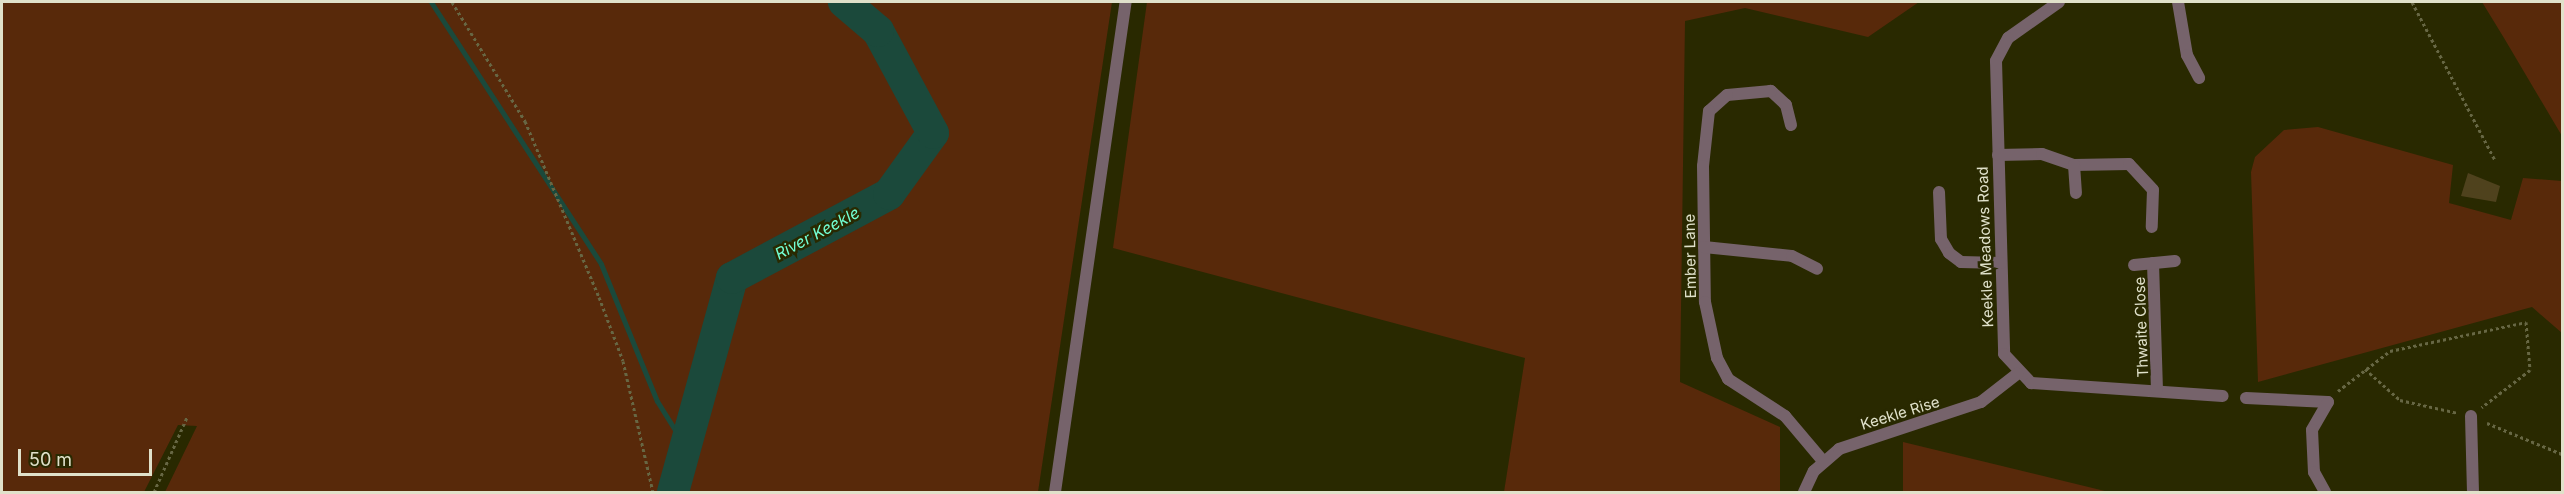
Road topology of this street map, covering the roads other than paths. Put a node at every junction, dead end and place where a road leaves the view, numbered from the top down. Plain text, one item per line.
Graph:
1 (1126, 2) edge
2 (2059, 2) edge
3 (2178, 2) edge
4 (2199, 78) dead end
5 (1791, 125) dead end
6 (1998, 155) junction
7 (2074, 165) junction
8 (1939, 192) dead end
9 (2076, 193) dead end
10 (2152, 227) dead end
11 (1704, 247) junction
12 (2175, 261) dead end
13 (2001, 263) junction
14 (2153, 263) junction
15 (2134, 265) dead end
16 (1817, 268) dead end
17 (2017, 374) junction
18 (2157, 390) junction
19 (2223, 396) dead end
20 (2246, 398) dead end
21 (2471, 416) road end
22 (1823, 461) junction
23 (1055, 492) edge
24 (1804, 492) edge
25 (2325, 492) edge
26 (2473, 492) edge

1 - 23 street
2 - 6 street, Keekle Meadows Road
3 - 4 street
5 - 11 street, Ember Lane
6 - 7 street
6 - 13 street, Keekle Meadows Road
7 - 9 street
7 - 10 street
8 - 13 street
11 - 16 street
11 - 22 street, Ember Lane
12 - 14 street
13 - 17 street, Keekle Meadows Road
14 - 15 street
14 - 18 street, Thwaite Close
17 - 18 street
17 - 22 street, Keekle Rise
18 - 19 street
20 - 25 street
21 - 26 street
22 - 24 street, Keekle Rise

